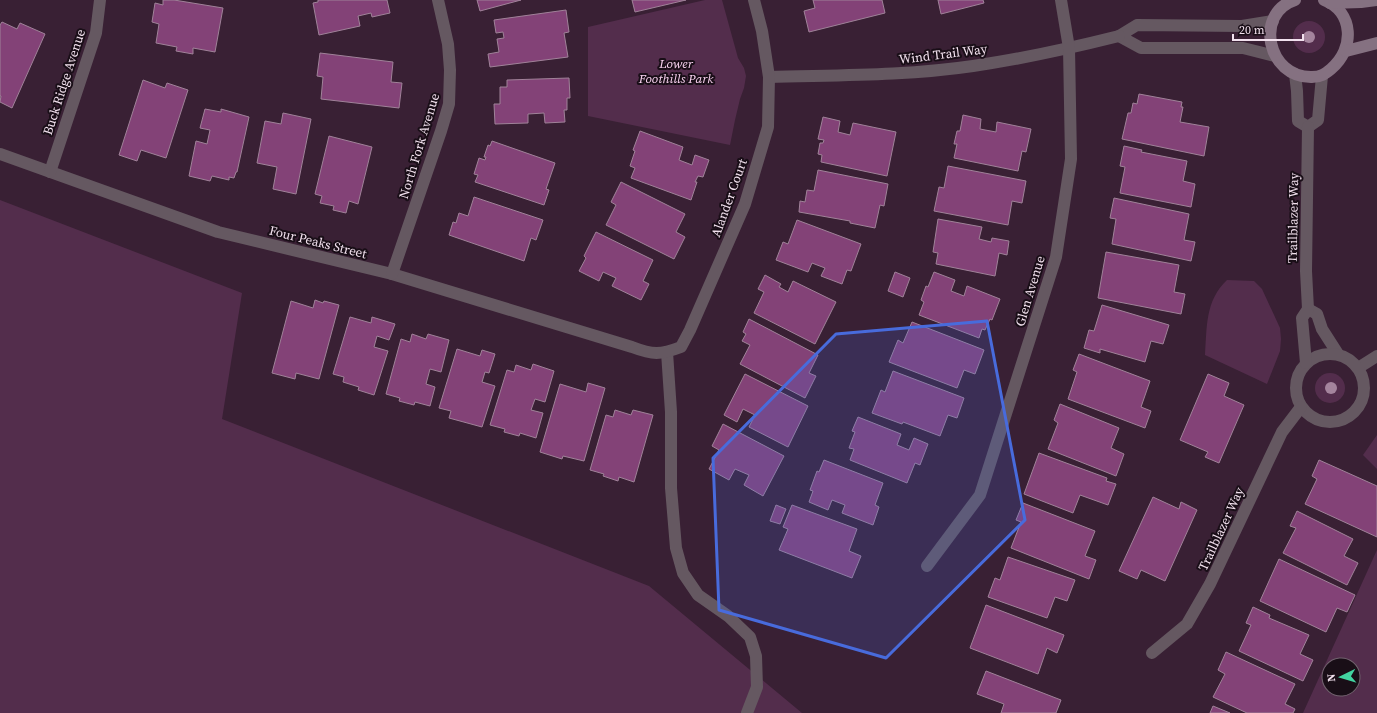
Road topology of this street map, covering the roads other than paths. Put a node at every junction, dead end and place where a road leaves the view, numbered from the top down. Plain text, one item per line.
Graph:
1 (100, 0) edge
2 (438, 0) edge
3 (754, 0) edge
4 (1061, 0) edge
5 (1295, 0) edge
6 (1377, 0) edge
7 (1327, 1) edge
8 (1273, 21) junction
9 (1119, 36) junction
10 (1377, 43) edge
11 (1069, 48) junction
12 (1346, 51) junction
13 (1275, 56) junction
14 (1295, 74) junction
15 (1322, 76) junction
16 (769, 77) junction
17 (1308, 127) junction
18 (0, 154) edge
19 (50, 172) junction
20 (392, 274) junction
21 (1308, 308) junction
22 (632, 347) joint
23 (667, 352) junction
24 (1338, 354) junction
25 (1377, 356) edge
26 (1306, 363) junction
27 (1358, 368) junction
28 (1301, 407) junction
29 (927, 566) dead end
30 (1152, 653) dead end
31 (747, 713) edge

1 - 19 street, Buck Ridge Avenue
2 - 20 street, North Fork Avenue
3 - 16 street, Alander Court
4 - 11 street, Glen Avenue
5 - 8 street
6 - 7 street
7 - 12 street
8 - 9 street, Wind Trail Way
8 - 13 street
9 - 11 street, Wind Trail Way
9 - 13 street
10 - 12 street
11 - 16 street, Wind Trail Way
11 - 29 street, Glen Avenue
12 - 15 street
13 - 14 street
14 - 15 street
14 - 17 street
15 - 17 street
16 - 23 street, Alander Court
17 - 21 street, Trailblazer Way
18 - 19 street, Four Peaks Street
19 - 20 street, Four Peaks Street
20 - 22 street, Four Peaks Street
21 - 24 street
21 - 26 street, Trailblazer Way
22 - 23 street, Alander Court
23 - 31 street
24 - 26 street
24 - 27 street
25 - 27 street
26 - 28 street
27 - 28 street
28 - 30 street, Trailblazer Way

